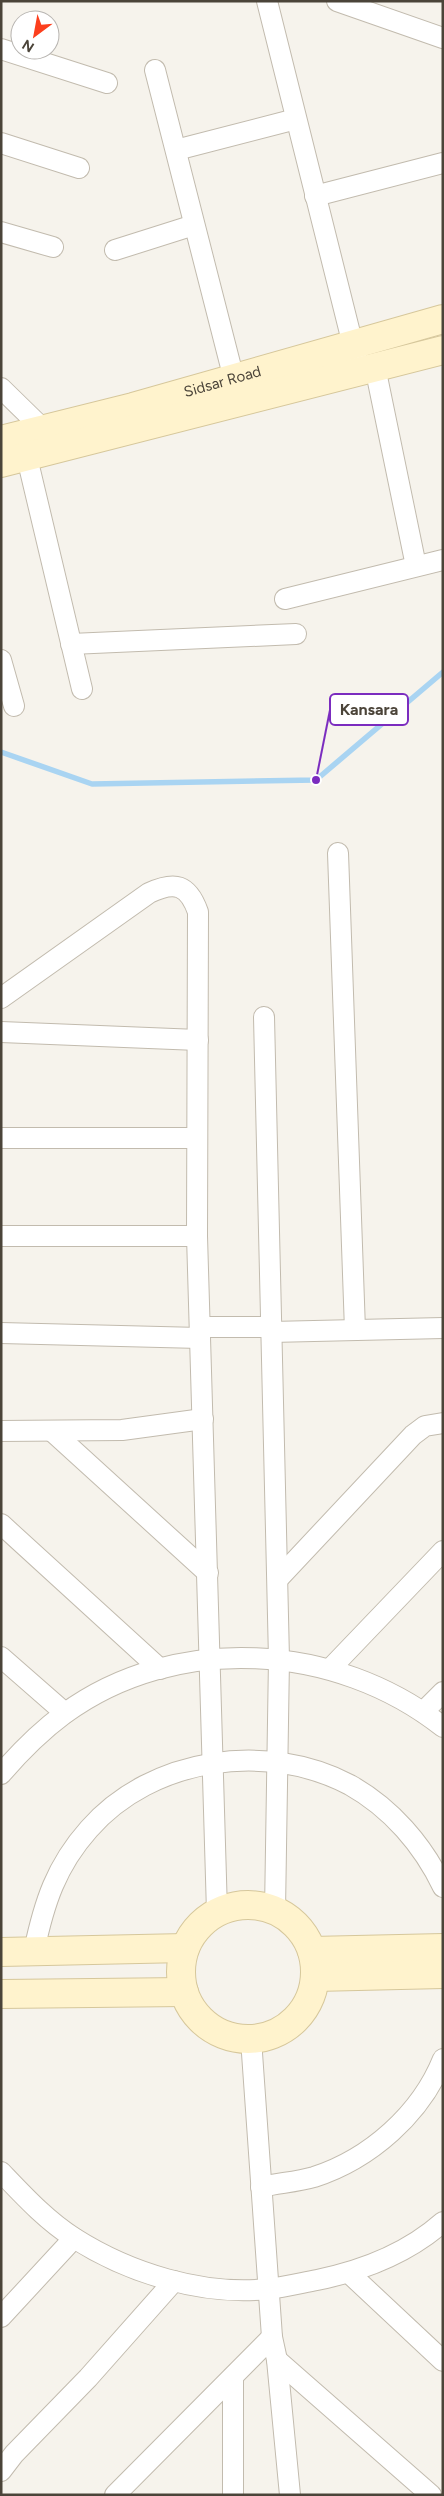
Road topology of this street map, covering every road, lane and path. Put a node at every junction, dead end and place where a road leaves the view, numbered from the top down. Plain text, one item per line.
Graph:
1 (267, 1) edge
2 (337, 1) edge
3 (443, 38) edge
4 (1, 50) edge
5 (155, 70) dead end
6 (107, 83) dead end
7 (296, 119) junction
8 (1, 143) edge
9 (176, 150) junction
10 (443, 162) edge
11 (79, 168) dead end
12 (315, 196) junction
13 (194, 224) junction
14 (1, 232) edge
15 (53, 246) dead end
16 (116, 250) dead end
17 (443, 319) edge
18 (352, 345) junction
19 (443, 350) edge
20 (368, 369) junction
21 (234, 378) junction
22 (1, 388) edge
23 (23, 440) edge
24 (1, 463) edge
25 (443, 560) edge
26 (416, 566) junction
27 (285, 599) dead end
28 (296, 634) dead end
29 (71, 644) junction
30 (1, 660) edge
31 (82, 688) dead end
32 (14, 706) dead end
33 (338, 853) dead end
34 (1, 998) edge
35 (264, 1017) dead end
36 (1, 1032) edge
37 (198, 1040) junction
38 (1, 1138) edge
39 (197, 1138) junction
40 (1, 1236) edge
41 (197, 1236) junction
42 (443, 1328) edge
43 (271, 1330) junction
44 (355, 1330) junction
45 (200, 1332) junction
46 (1, 1333) edge
47 (203, 1419) junction
48 (443, 1422) edge
49 (1, 1431) edge
50 (52, 1431) junction
51 (1, 1524) edge
52 (443, 1551) edge
53 (208, 1574) junction
54 (278, 1579) junction
55 (1, 1657) edge
56 (211, 1659) junction
57 (279, 1659) junction
58 (160, 1669) junction
59 (330, 1669) junction
60 (443, 1692) edge
61 (423, 1712) junction
62 (65, 1713) junction
63 (443, 1727) edge
64 (214, 1762) junction
65 (277, 1762) junction
66 (1, 1774) edge
67 (443, 1887) edge
68 (275, 1910) junction
69 (217, 1912) junction
70 (185, 1948) junction
71 (443, 1948) edge
72 (34, 1951) junction
73 (1, 1952) edge
74 (313, 1964) junction
75 (443, 1974) edge
76 (184, 1992) junction
77 (1, 1994) edge
78 (251, 2039) junction
79 (443, 2060) edge
80 (1, 2172) edge
81 (261, 2187) junction
82 (442, 2225) edge
83 (74, 2238) junction
84 (349, 2273) junction
85 (174, 2281) junction
86 (268, 2289) junction
87 (1, 2317) edge
88 (272, 2338) junction
89 (276, 2360) junction
90 (443, 2362) edge
91 (233, 2376) junction
92 (1, 2471) edge
93 (115, 2495) edge
94 (233, 2495) edge
95 (290, 2495) edge
96 (431, 2495) edge

1 - 7 street
2 - 3 street
4 - 6 street
5 - 9 street
7 - 9 street
7 - 12 street
8 - 11 street
9 - 13 street
10 - 12 street
12 - 18 street
13 - 16 street
13 - 21 street
14 - 15 street
17 - 18 street, Sidsar Road
18 - 20 street
18 - 21 street, Sidsar Road
19 - 20 street, Sidsar Road
20 - 23 street, Sidsar Road
20 - 26 street
21 - 23 street, Sidsar Road
22 - 23 street
23 - 24 street, Sidsar Road
23 - 29 street
25 - 26 street
26 - 27 street
28 - 29 street
29 - 31 street
30 - 32 street
33 - 44 street
34 - 37 street
35 - 43 street
36 - 37 street
37 - 39 street
38 - 39 street
39 - 41 street
40 - 41 street
41 - 45 street
42 - 44 street
43 - 44 street
43 - 45 street
43 - 54 street
45 - 46 street
45 - 47 street
47 - 50 street
47 - 53 street
48 - 54 street
49 - 50 street
50 - 53 street
51 - 58 street
52 - 59 street
53 - 56 street
54 - 57 street
55 - 62 street
56 - 57 street
56 - 58 street
56 - 64 street
57 - 59 street
57 - 65 street
58 - 62 street
59 - 61 street
60 - 61 street
61 - 63 street
62 - 66 street
64 - 65 street
64 - 69 street
64 - 72 street
65 - 67 street
65 - 68 street
68 - 69 street
68 - 74 street
69 - 70 street
70 - 72 street
70 - 76 street
71 - 74 street
72 - 73 street
74 - 75 street
74 - 78 street
76 - 77 street
76 - 78 street
78 - 81 street
79 - 81 street
80 - 83 street
81 - 86 street
82 - 84 street
83 - 85 street
83 - 87 street
84 - 86 street
84 - 90 street
85 - 86 street
85 - 92 street
86 - 88 street
88 - 89 street
88 - 91 street
89 - 95 street
89 - 96 street
91 - 93 street
91 - 94 street

